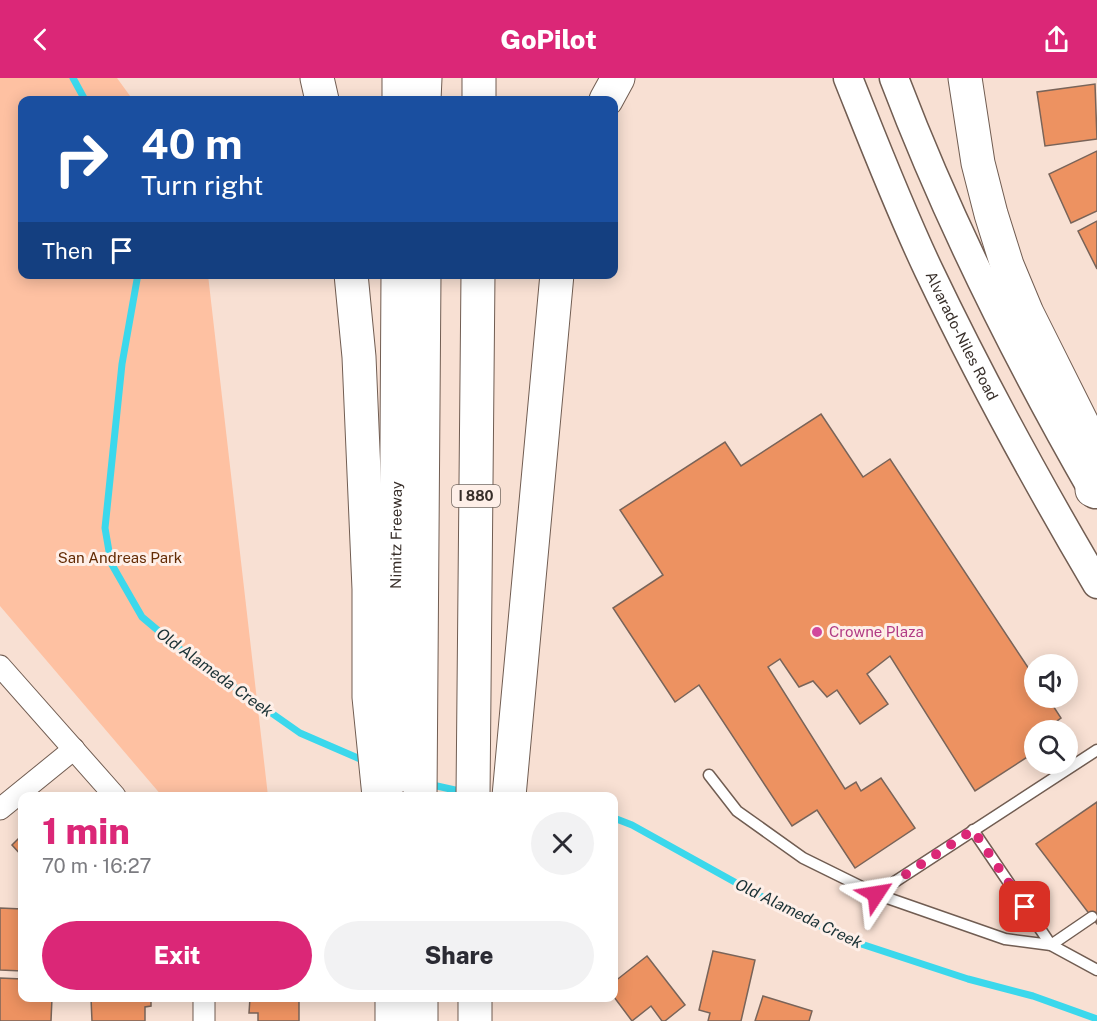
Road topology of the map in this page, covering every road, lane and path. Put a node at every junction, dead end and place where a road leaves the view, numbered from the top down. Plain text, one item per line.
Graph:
1 (317, 78) edge
2 (399, 78) edge
3 (424, 78) edge
4 (479, 78) edge
5 (618, 78) edge
6 (848, 78) edge
7 (894, 78) edge
8 (965, 78) edge
9 (321, 96) edge
10 (399, 96) edge
11 (424, 96) edge
12 (479, 96) edge
13 (608, 96) edge
14 (351, 279) edge
15 (398, 279) edge
16 (424, 279) edge
17 (478, 279) edge
18 (557, 279) edge
19 (1095, 494) edge
20 (1097, 584) edge
21 (0, 666) edge
22 (396, 703) junction
23 (74, 749) junction
24 (1097, 751) edge
25 (709, 775) dead end
26 (21, 792) edge
27 (112, 792) edge
28 (380, 792) edge
29 (395, 792) edge
30 (419, 792) edge
31 (473, 792) edge
32 (509, 792) edge
33 (18, 794) edge
34 (0, 809) edge
35 (973, 830) junction
36 (876, 894) junction
37 (1092, 918) dead end
38 (1050, 945) junction
39 (1097, 970) edge
40 (204, 1002) edge
41 (392, 1002) edge
42 (421, 1002) edge
43 (204, 1021) edge
44 (392, 1021) edge
45 (421, 1021) edge

1 - 9 highway
2 - 10 highway
3 - 11 highway
4 - 12 highway
5 - 13 highway
6 - 20 main road, Alvarado-Niles Road
7 - 19 main road
8 - 19 highway
14 - 22 highway
15 - 22 highway, Nimitz Freeway
16 - 22 highway
17 - 31 highway, I 880
18 - 32 highway
21 - 23 street
22 - 28 highway
22 - 29 highway, Nimitz Freeway
22 - 30 highway
23 - 26 street
23 - 27 street
24 - 35 lane
25 - 36 lane
33 - 34 street
35 - 36 lane
35 - 38 lane
36 - 38 lane
37 - 38 lane
38 - 39 lane
40 - 43 street
41 - 44 highway
42 - 45 highway

